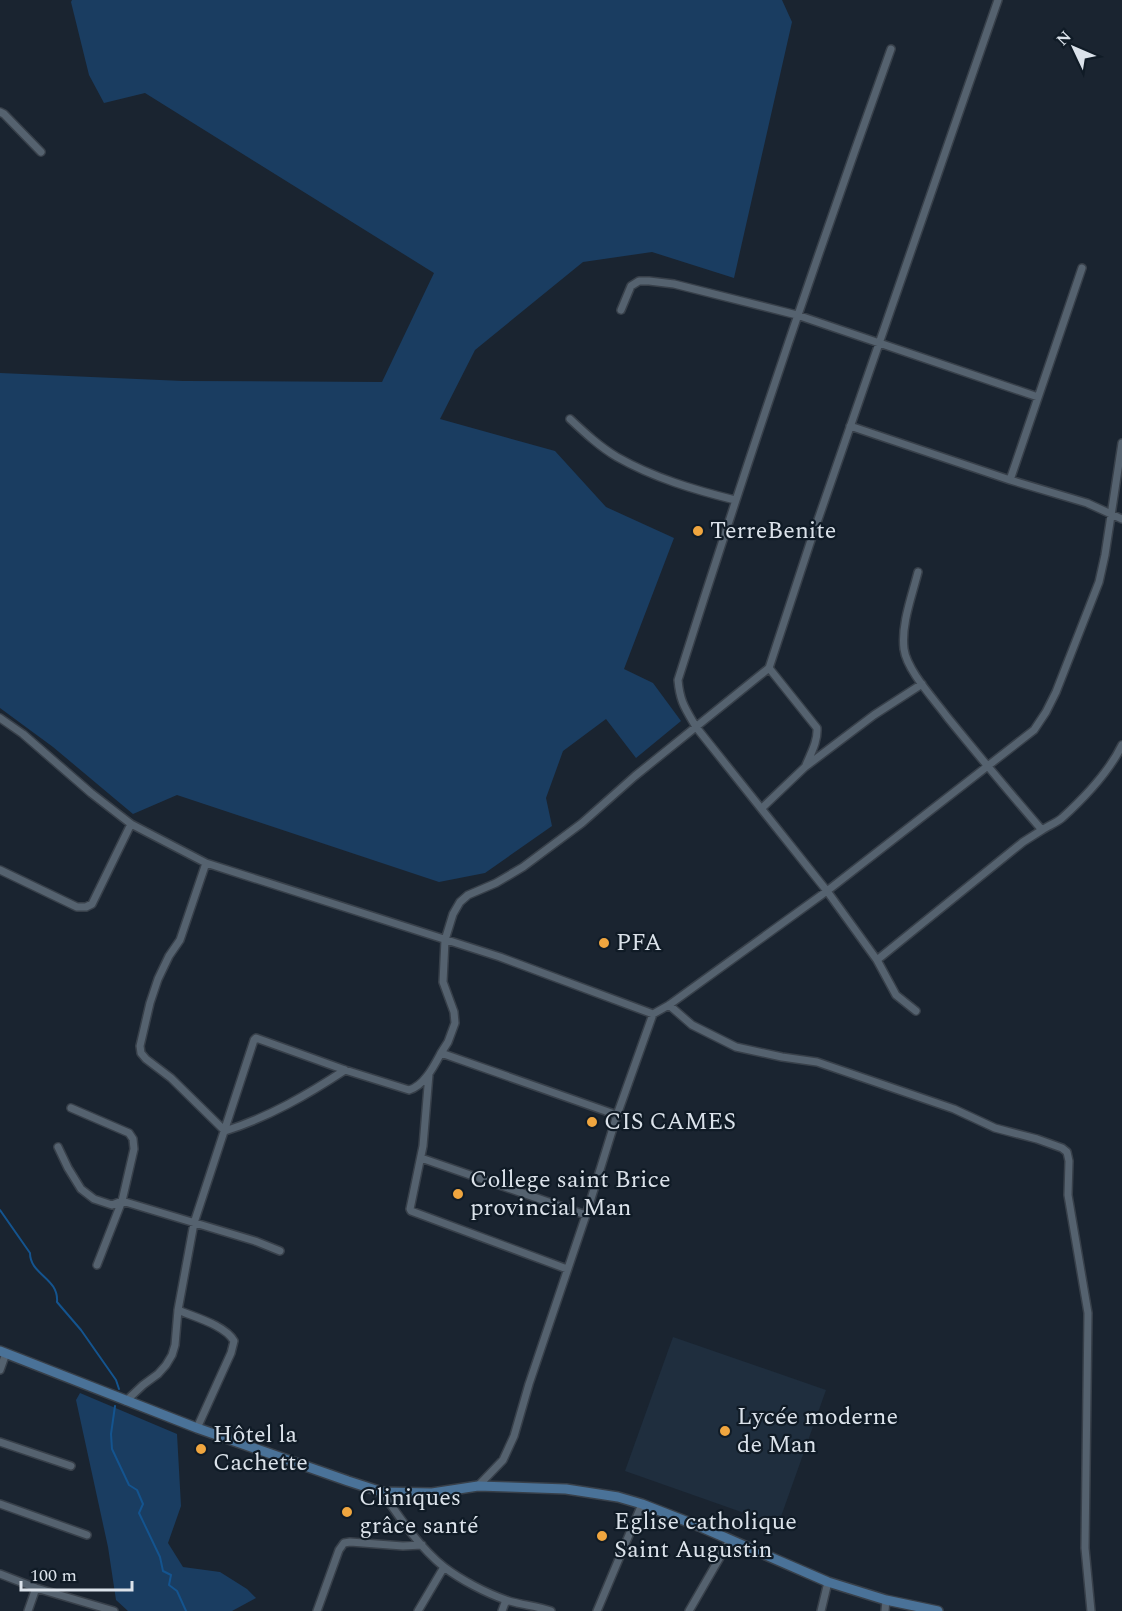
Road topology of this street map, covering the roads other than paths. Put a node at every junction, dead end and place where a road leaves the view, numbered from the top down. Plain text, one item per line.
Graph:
1 (998, 0) edge
2 (891, 49) dead end
3 (0, 112) edge
4 (40, 152) dead end
5 (1083, 268) dead end
6 (621, 310) dead end
7 (797, 315) junction
8 (880, 344) junction
9 (1038, 397) junction
10 (570, 419) dead end
11 (850, 426) junction
12 (1122, 443) edge
13 (1010, 480) junction
14 (735, 500) junction
15 (1111, 515) junction
16 (1122, 519) edge
17 (918, 572) dead end
18 (769, 668) junction
19 (922, 684) junction
20 (0, 718) edge
21 (696, 727) junction
22 (1122, 745) edge
23 (805, 767) junction
24 (987, 767) junction
25 (762, 808) junction
26 (131, 824) junction
27 (1042, 830) junction
28 (206, 863) junction
29 (0, 870) edge
30 (827, 891) junction
31 (445, 940) junction
32 (877, 960) junction
33 (669, 1005) junction
34 (916, 1011) dead end
35 (653, 1014) junction
36 (441, 1053) junction
37 (345, 1070) junction
38 (429, 1074) junction
39 (72, 1108) dead end
40 (617, 1115) junction
41 (225, 1131) junction
42 (58, 1147) dead end
43 (421, 1158) junction
44 (122, 1201) junction
45 (586, 1215) junction
46 (194, 1223) junction
47 (280, 1251) dead end
48 (97, 1264) dead end
49 (567, 1269) junction
50 (178, 1310) junction
51 (3, 1352) edge
52 (0, 1370) edge
53 (126, 1401) junction
54 (197, 1428) junction
55 (0, 1443) edge
56 (71, 1466) dead end
57 (478, 1486) junction
58 (382, 1492) junction
59 (0, 1504) edge
60 (642, 1504) junction
61 (87, 1535) dead end
62 (730, 1540) junction
63 (422, 1545) junction
64 (444, 1567) junction
65 (0, 1574) edge
66 (828, 1582) junction
67 (36, 1588) junction
68 (506, 1600) junction
69 (886, 1600) junction
70 (28, 1611) edge
71 (114, 1611) edge
72 (316, 1611) edge
73 (418, 1611) edge
74 (501, 1611) edge
75 (551, 1611) edge
76 (597, 1611) edge
77 (689, 1611) edge
78 (821, 1611) edge
79 (885, 1611) edge
80 (938, 1611) edge
81 (1091, 1611) edge

1 - 8 street
2 - 7 street
3 - 4 street
5 - 9 street
6 - 7 street
7 - 8 street
7 - 14 street
8 - 9 street
8 - 11 street
9 - 13 street
10 - 14 street
11 - 13 street
11 - 18 street
12 - 15 street
13 - 15 street
14 - 21 street
15 - 16 street
15 - 24 street
17 - 19 street
18 - 21 street
18 - 23 street
19 - 23 street
19 - 24 street
20 - 26 street
21 - 25 street
21 - 31 street
22 - 27 street
23 - 25 street
24 - 27 street
24 - 30 street
25 - 30 street
26 - 28 street
26 - 29 street
27 - 32 street
28 - 31 street
28 - 41 street
30 - 32 street
30 - 33 street
31 - 35 street
31 - 36 street
32 - 34 street
33 - 35 street
33 - 81 street
35 - 40 street
36 - 38 street
36 - 40 street
37 - 38 street
37 - 41 street
37 - 41 street
38 - 43 street
39 - 44 street
40 - 45 street
41 - 46 street
42 - 44 street
43 - 45 street
43 - 49 street
44 - 46 street
44 - 48 street
45 - 49 street
46 - 47 street
46 - 50 street
49 - 57 street
50 - 53 street
50 - 54 street
51 - 52 street
51 - 53 main road
53 - 54 main road
54 - 58 main road
55 - 56 street
57 - 58 main road
57 - 60 main road
58 - 63 street
59 - 61 street
60 - 62 main road
60 - 76 street
62 - 66 main road
62 - 77 street
63 - 64 street
63 - 72 street
64 - 68 street
64 - 73 street
65 - 67 street
66 - 69 main road
66 - 78 street
67 - 70 street
67 - 71 street
68 - 74 street
68 - 75 street
69 - 79 street
69 - 80 main road

